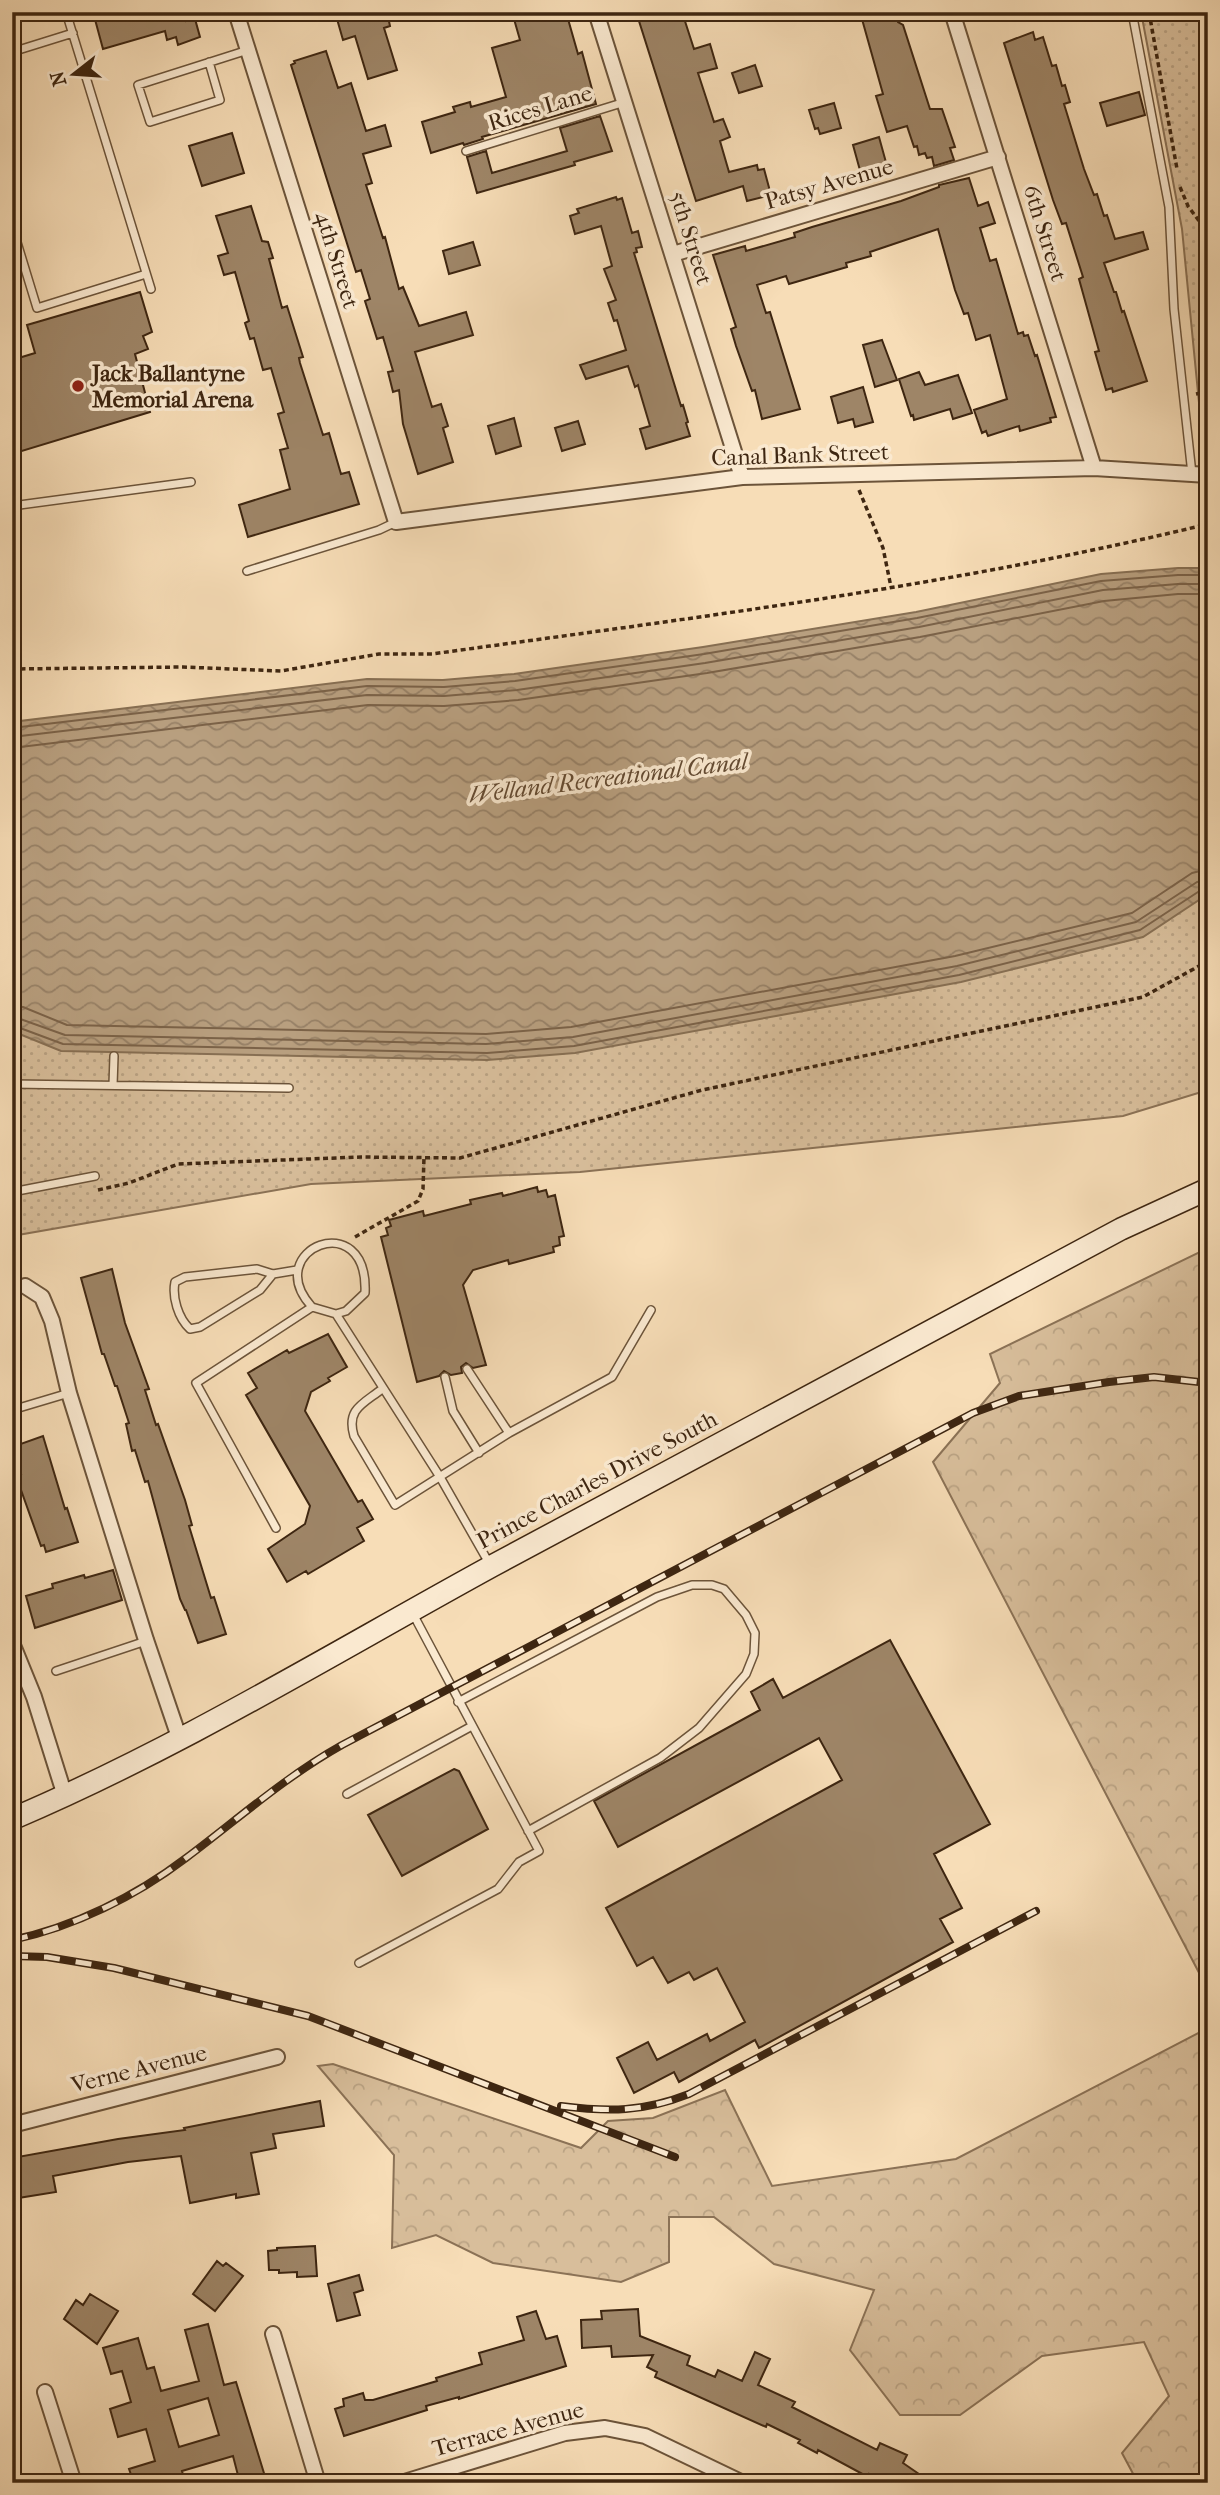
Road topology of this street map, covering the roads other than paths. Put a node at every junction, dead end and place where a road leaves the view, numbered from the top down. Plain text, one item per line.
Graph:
1 (66, 12) edge
2 (236, 12) edge
3 (596, 12) edge
4 (952, 12) edge
5 (1132, 12) edge
6 (72, 33) junction
7 (247, 50) junction
8 (12, 52) edge
9 (209, 62) junction
10 (625, 102) junction
11 (466, 151) dead end
12 (998, 157) junction
13 (12, 226) edge
14 (673, 254) junction
15 (146, 274) junction
16 (151, 289) dead end
17 (1094, 468) junction
18 (1192, 474) junction
19 (1208, 475) edge
20 (742, 477) junction
21 (191, 482) dead end
22 (12, 506) edge
23 (396, 522) junction
24 (247, 570) dead end
25 (114, 1056) dead end
26 (12, 1084) edge
27 (113, 1086) junction
28 (289, 1088) dead end
29 (96, 1176) dead end
30 (1208, 1189) edge
31 (12, 1192) edge
32 (296, 1270) junction
33 (273, 1274) junction
34 (19, 1287) edge
35 (313, 1307) junction
36 (651, 1310) dead end
37 (336, 1314) junction
38 (467, 1369) dead end
39 (446, 1377) dead end
40 (382, 1389) junction
41 (69, 1393) junction
42 (12, 1410) edge
43 (509, 1433) junction
44 (479, 1453) junction
45 (440, 1477) junction
46 (275, 1528) dead end
47 (491, 1567) junction
48 (412, 1611) junction
49 (146, 1640) junction
50 (12, 1643) edge
51 (56, 1671) dead end
52 (458, 1702) junction
53 (472, 1726) junction
54 (180, 1740) junction
55 (347, 1794) dead end
56 (65, 1796) junction
57 (12, 1819) edge
58 (528, 1830) junction
59 (359, 1964) dead end
60 (277, 2057) dead end
61 (12, 2125) edge
62 (272, 2334) dead end
63 (45, 2392) dead end
64 (74, 2483) edge
65 (318, 2483) edge
66 (401, 2483) edge
67 (743, 2483) edge

1 - 6 lane
2 - 7 street, 4th Street
3 - 10 street, 5th Street
4 - 12 street, 6th Street
5 - 18 lane
6 - 8 lane
6 - 15 lane
7 - 9 lane
7 - 23 street, 4th Street
9 - 9 lane
10 - 11 lane, Rices Lane
10 - 14 street, 5th Street
12 - 14 street, Patsy Avenue
12 - 17 street, 6th Street
13 - 15 lane
14 - 20 street, 5th Street
15 - 16 lane
17 - 18 street, Canal Bank Street
17 - 20 street, Canal Bank Street
18 - 19 street, Canal Bank Street
20 - 23 street, Canal Bank Street
21 - 22 lane
23 - 24 lane
25 - 27 lane
26 - 27 lane
27 - 28 lane
29 - 31 lane
30 - 47 main road, Prince Charles Drive South
32 - 33 lane
32 - 35 lane
32 - 37 lane
33 - 33 lane
34 - 41 street
35 - 37 lane
35 - 46 lane
36 - 43 lane
37 - 40 lane
38 - 43 lane
39 - 44 lane
40 - 45 lane
40 - 45 lane
41 - 42 lane
41 - 49 street
43 - 44 lane
44 - 45 lane
45 - 47 lane
47 - 48 main road, Prince Charles Drive South
48 - 52 lane
48 - 54 main road, Prince Charles Drive South
49 - 51 lane
49 - 54 street
50 - 56 street
52 - 53 lane
52 - 58 lane
53 - 55 lane
53 - 58 lane
54 - 56 main road, Prince Charles Drive South
56 - 57 main road, Prince Charles Drive South
58 - 59 lane
60 - 61 street, Verne Avenue
62 - 65 street
63 - 64 street
66 - 67 street, Terrace Avenue

